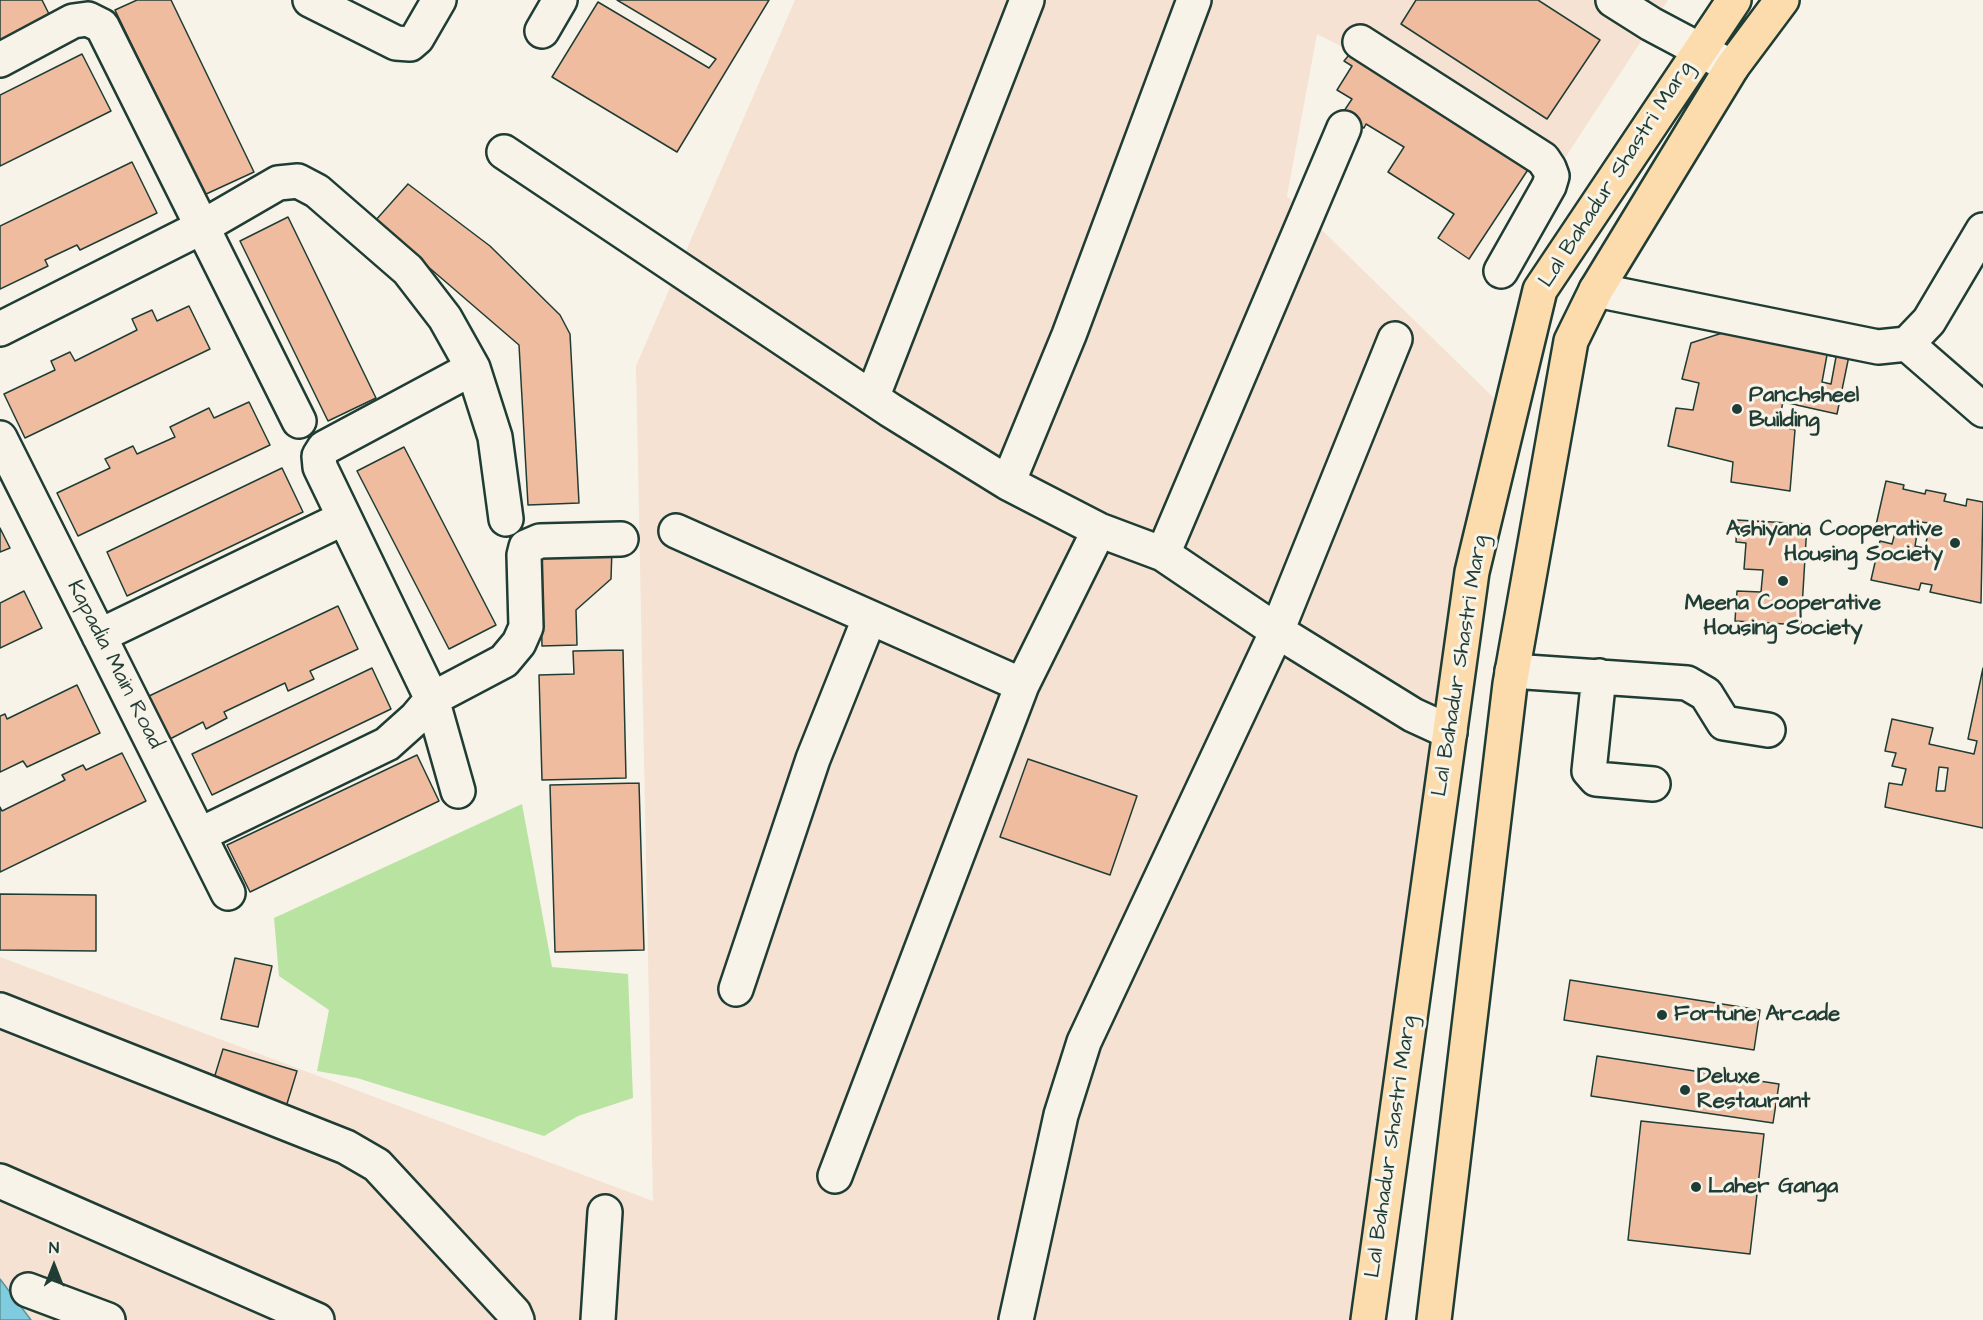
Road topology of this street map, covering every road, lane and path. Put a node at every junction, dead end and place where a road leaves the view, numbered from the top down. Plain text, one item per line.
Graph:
1 (310, 0) edge
2 (439, 0) edge
3 (560, 0) edge
4 (1028, 0) edge
5 (1194, 0) edge
6 (1613, 0) edge
7 (1734, 0) edge
8 (1782, 0) edge
9 (543, 31) dead end
10 (1360, 42) dead end
11 (1699, 49) junction
12 (0, 60) edge
13 (1732, 67) junction
14 (1344, 128) dead end
15 (504, 152) dead end
16 (1532, 216) junction
17 (202, 227) junction
18 (1983, 230) edge
19 (1565, 252) junction
20 (1501, 271) dead end
21 (1596, 290) junction
22 (0, 329) edge
23 (1395, 339) dead end
24 (1907, 344) junction
25 (473, 368) junction
26 (872, 398) junction
27 (1983, 411) edge
28 (299, 422) dead end
29 (0, 438) edge
30 (1008, 483) junction
31 (344, 518) junction
32 (506, 519) dead end
33 (1099, 530) junction
34 (676, 531) dead end
35 (621, 539) dead end
36 (1163, 554) junction
37 (869, 619) junction
38 (1277, 631) junction
39 (99, 636) junction
40 (1512, 671) junction
41 (1599, 676) junction
42 (1022, 685) junction
43 (432, 699) junction
44 (1768, 730) dead end
45 (1450, 732) junction
46 (1653, 784) dead end
47 (458, 791) dead end
48 (199, 835) junction
49 (228, 893) dead end
50 (736, 989) dead end
51 (0, 1010) edge
52 (835, 1176) dead end
53 (0, 1180) edge
54 (605, 1212) dead end
55 (28, 1290) dead end
56 (108, 1320) edge
57 (317, 1320) edge
58 (517, 1320) edge
59 (598, 1320) edge
60 (1016, 1320) edge
61 (1368, 1320) edge
62 (1434, 1320) edge

1 - 2 street
3 - 9 street
4 - 26 street
5 - 30 street
6 - 11 street
7 - 11 main road, Lal Bahadur Shastri Marg
8 - 13 main road, Lal Bahadur Shastri Marg
10 - 16 street
11 - 13 street
11 - 19 main road, Lal Bahadur Shastri Marg
12 - 17 street
13 - 21 main road, Lal Bahadur Shastri Marg
14 - 36 street
15 - 26 street
16 - 19 street
16 - 20 street
17 - 22 street
17 - 25 street
17 - 28 street
18 - 24 street
19 - 45 main road, Lal Bahadur Shastri Marg
21 - 24 street
21 - 40 main road, Lal Bahadur Shastri Marg
23 - 38 street
24 - 27 street
25 - 31 street
25 - 32 street
26 - 30 street
29 - 39 street, Kapadia Main Road
30 - 33 street
31 - 39 street
31 - 43 street
33 - 36 street
33 - 42 street
34 - 37 street
35 - 43 street
36 - 38 street
37 - 42 street
37 - 50 street
38 - 45 street
38 - 60 street
39 - 48 street, Kapadia Main Road
40 - 41 street
40 - 62 main road, Lal Bahadur Shastri Marg
41 - 44 street
41 - 46 street
42 - 52 street
43 - 47 street
43 - 48 street
45 - 61 main road, Lal Bahadur Shastri Marg
48 - 49 street, Kapadia Main Road
51 - 58 street
53 - 57 street
54 - 59 street
55 - 56 street

